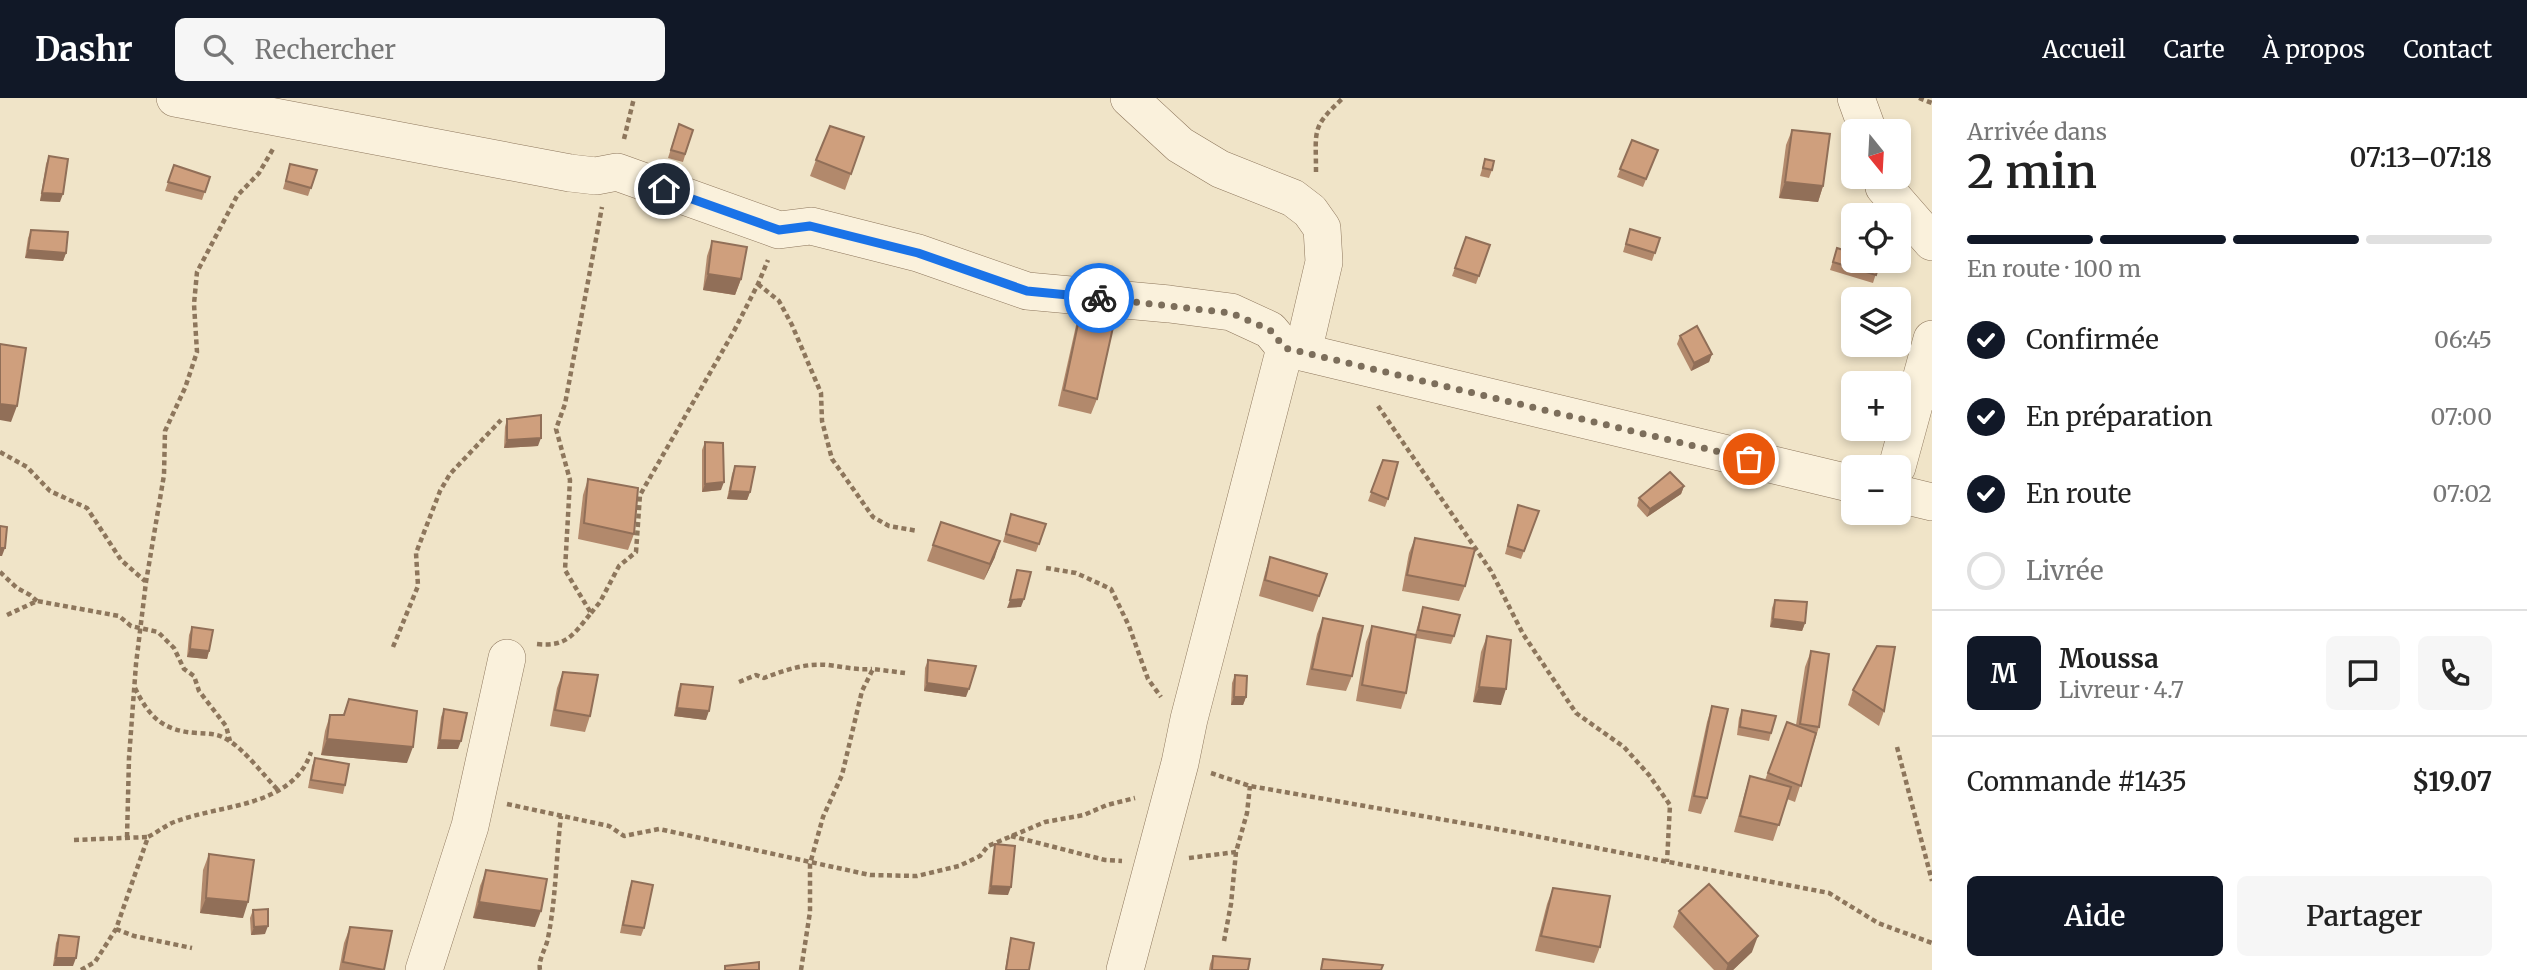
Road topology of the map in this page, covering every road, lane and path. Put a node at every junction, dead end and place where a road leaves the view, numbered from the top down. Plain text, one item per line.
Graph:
1 (175, 98) edge
2 (634, 98) edge
3 (1129, 98) edge
4 (1343, 98) edge
5 (1856, 98) edge
6 (1919, 98) edge
7 (1932, 103) edge
8 (293, 109) edge
9 (1864, 119) edge
10 (617, 172) junction
11 (1886, 189) edge
12 (1322, 228) junction
13 (779, 230) junction
14 (1932, 242) edge
15 (758, 284) junction
16 (1932, 339) edge
17 (1294, 350) junction
18 (1359, 365) junction
19 (500, 420) dead end
20 (0, 452) edge
21 (1900, 455) edge
22 (1841, 481) edge
23 (1911, 498) edge
24 (1932, 502) edge
25 (918, 531) dead end
26 (1046, 568) dead end
27 (0, 572) edge
28 (146, 582) junction
29 (37, 601) junction
30 (591, 613) junction
31 (7, 615) dead end
32 (142, 628) junction
33 (393, 647) dead end
34 (507, 658) joint
35 (873, 669) junction
36 (905, 673) dead end
37 (739, 682) dead end
38 (134, 687) junction
39 (1189, 719) junction
40 (230, 741) junction
41 (1897, 747) dead end
42 (311, 752) dead end
43 (1176, 780) junction
44 (279, 791) junction
45 (476, 798) junction
46 (561, 816) junction
47 (127, 837) junction
48 (148, 837) junction
49 (74, 840) dead end
50 (1236, 852) dead end
51 (1667, 862) junction
52 (810, 864) junction
53 (1932, 880) edge
54 (116, 929) junction
55 (1224, 941) dead end
56 (1932, 943) edge
57 (192, 948) dead end
58 (81, 970) edge
59 (424, 970) edge
60 (540, 970) edge
61 (801, 970) edge
62 (1125, 970) edge

1 - 8 street
2 - 10 path
3 - 12 street
4 - 12 path
5 - 9 street
6 - 7 path
8 - 10 street
8 - 28 path
10 - 13 street
10 - 30 path
11 - 14 street
12 - 17 street
13 - 15 path
13 - 17 street
15 - 25 path
15 - 30 path
16 - 21 street
17 - 18 street
17 - 39 street
18 - 22 street
18 - 51 path
19 - 33 path
20 - 28 path
23 - 24 street
26 - 39 path
27 - 29 path
28 - 32 path
29 - 31 path
29 - 32 path
30 - 34 path
32 - 38 path
32 - 40 path
34 - 45 street
35 - 36 path
35 - 37 path
35 - 52 path
38 - 40 path
38 - 47 path
39 - 43 street
40 - 44 path
41 - 53 path
42 - 44 path
43 - 51 path
43 - 52 path
43 - 62 street
44 - 48 path
45 - 46 path
45 - 59 street
46 - 52 path
46 - 60 path
47 - 48 path
47 - 49 path
48 - 54 path
50 - 55 path
51 - 56 path
52 - 61 path
54 - 57 path
54 - 58 path

